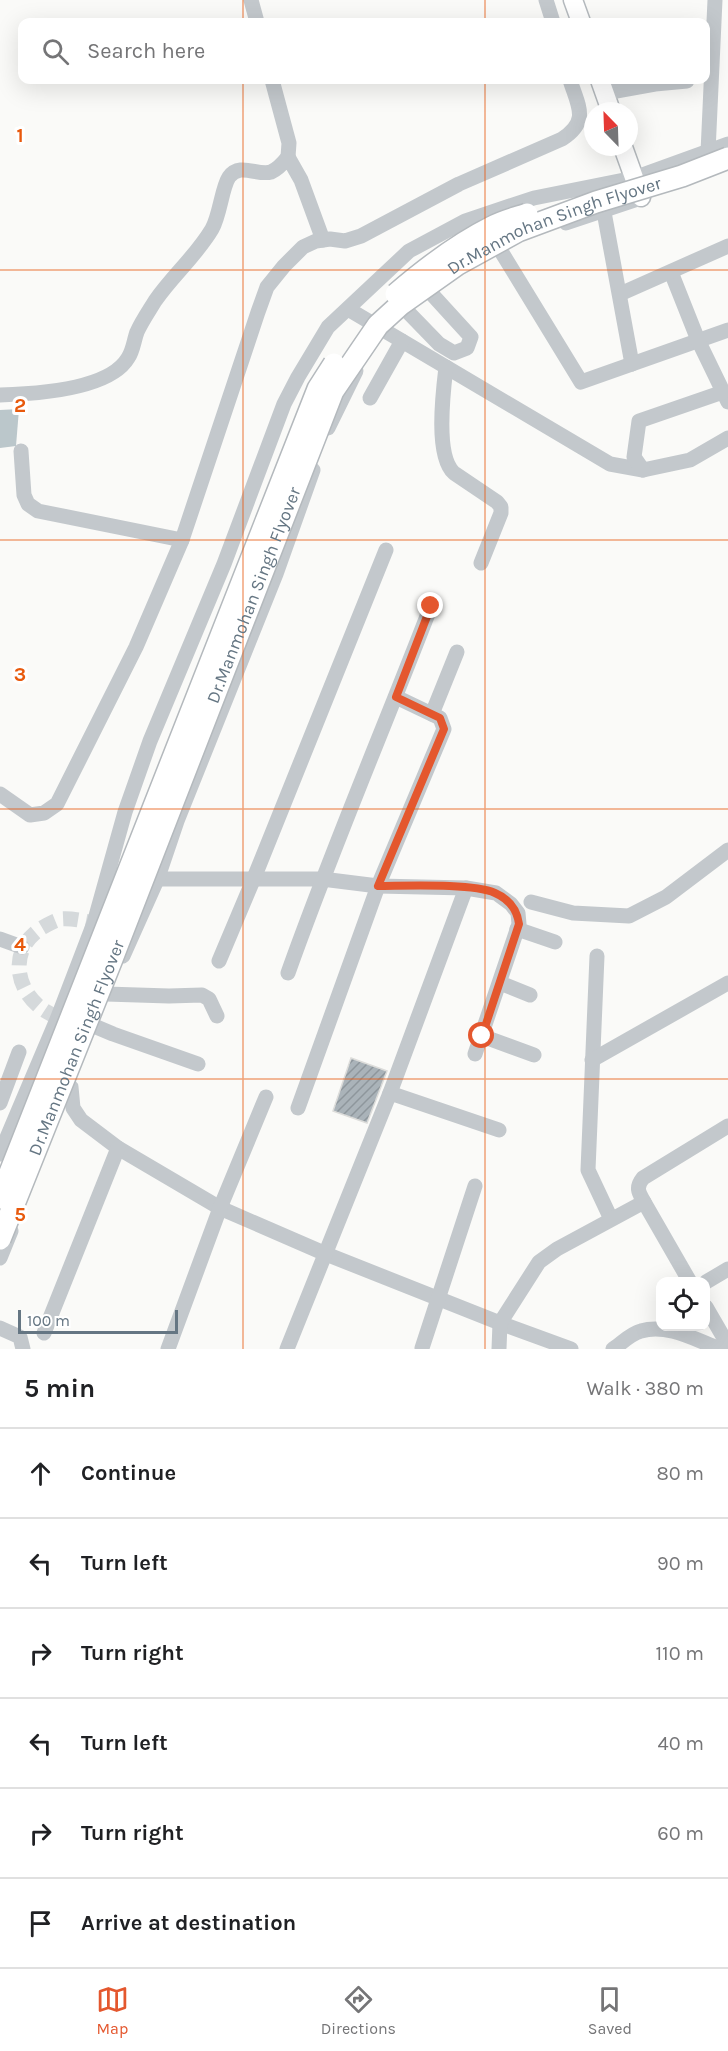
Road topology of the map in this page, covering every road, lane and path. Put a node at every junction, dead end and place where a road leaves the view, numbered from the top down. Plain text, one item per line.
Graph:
1 (251, 0) edge
2 (546, 0) edge
3 (573, 0) edge
4 (715, 0) edge
5 (256, 18) edge
6 (552, 18) edge
7 (580, 18) edge
8 (273, 84) edge
9 (571, 84) edge
10 (655, 84) edge
11 (602, 86) edge
12 (608, 102) edge
13 (728, 144) edge
14 (721, 154) edge
15 (626, 156) edge
16 (288, 157) junction
17 (728, 167) edge
18 (634, 178) junction
19 (641, 197) junction
20 (603, 212) junction
21 (323, 240) junction
22 (728, 246) edge
23 (499, 248) junction
24 (671, 272) junction
25 (429, 291) junction
26 (620, 294) junction
27 (348, 309) junction
28 (405, 309) junction
29 (728, 330) edge
30 (383, 331) junction
31 (698, 340) junction
32 (402, 342) junction
33 (633, 364) junction
34 (446, 367) junction
35 (0, 395) edge
36 (725, 397) edge
37 (370, 398) dead end
38 (728, 438) edge
39 (21, 451) dead end
40 (643, 470) junction
41 (182, 540) junction
42 (386, 550) dead end
43 (481, 562) dead end
44 (431, 606) dead end
45 (457, 652) dead end
46 (396, 697) junction
47 (432, 714) junction
48 (0, 794) edge
49 (728, 850) edge
50 (107, 877) junction
51 (254, 878) junction
52 (322, 879) junction
53 (157, 880) junction
54 (378, 886) junction
55 (466, 888) junction
56 (531, 902) dead end
57 (517, 929) junction
58 (0, 939) edge
59 (555, 942) dead end
60 (22, 947) dead end
61 (597, 956) dead end
62 (219, 961) dead end
63 (288, 973) dead end
64 (500, 983) junction
65 (728, 983) edge
66 (106, 994) junction
67 (530, 995) dead end
68 (217, 1016) dead end
69 (94, 1026) junction
70 (482, 1036) junction
71 (19, 1052) dead end
72 (476, 1054) dead end
73 (534, 1055) dead end
74 (592, 1060) junction
75 (198, 1065) dead end
76 (33, 1071) junction
77 (71, 1088) junction
78 (390, 1094) junction
79 (266, 1097) dead end
80 (0, 1103) edge
81 (298, 1108) dead end
82 (728, 1126) edge
83 (499, 1130) dead end
84 (118, 1148) junction
85 (0, 1154) edge
86 (475, 1186) dead end
87 (0, 1198) edge
88 (644, 1202) junction
89 (220, 1208) junction
90 (611, 1219) junction
91 (2, 1240) edge
92 (326, 1254) junction
93 (0, 1258) edge
94 (728, 1269) edge
95 (688, 1277) edge
96 (710, 1279) edge
97 (438, 1298) junction
98 (710, 1315) edge
99 (500, 1323) junction
100 (0, 1328) edge
101 (44, 1333) dead end
102 (728, 1345) edge
103 (422, 1348) edge
104 (23, 1349) edge
105 (168, 1349) edge
106 (287, 1349) edge
107 (499, 1349) edge
108 (571, 1349) edge
109 (613, 1349) edge
110 (720, 1349) edge

1 - 5 street
2 - 6 street
3 - 7 main road
4 - 14 street
8 - 16 street
9 - 21 street
10 - 11 street
11 - 12 main road
13 - 14 street
14 - 18 street
14 - 87 highway, Dr.Manmohan Singh Flyover, bridge
14 - 91 highway, Dr.Manmohan Singh Flyover, bridge
15 - 18 main road
16 - 21 street
16 - 35 street
17 - 19 street
18 - 19 main road
18 - 27 street
19 - 20 street
20 - 23 street
20 - 26 street
21 - 41 street
22 - 24 street
23 - 25 street
23 - 33 street
24 - 26 street
24 - 31 street
25 - 28 street
25 - 28 street
26 - 33 street
27 - 30 street
27 - 50 street
28 - 30 street
29 - 31 street
30 - 32 street
30 - 53 street
31 - 33 street
31 - 36 street
32 - 34 street
32 - 37 street
34 - 40 street
34 - 43 street
36 - 40 street
38 - 40 street
39 - 41 street
41 - 48 street
42 - 51 street
44 - 46 street
45 - 47 street
46 - 47 street
46 - 52 street
47 - 54 street
49 - 56 street
50 - 53 street
50 - 76 street
51 - 52 street
51 - 53 street
51 - 62 street
52 - 54 street
52 - 63 street
53 - 66 street
54 - 55 street
54 - 81 street
55 - 57 street
55 - 78 street
57 - 59 street
57 - 64 street
58 - 60 street
61 - 74 street
64 - 67 street
64 - 70 street
65 - 74 street
66 - 68 street
66 - 69 street
69 - 75 street
69 - 77 street
70 - 72 street
70 - 73 street
71 - 80 street
74 - 90 street
76 - 77 street
76 - 85 street
77 - 84 street
77 - 91 street
78 - 83 street
78 - 92 street
79 - 89 street
82 - 88 street
84 - 89 street
84 - 101 street
86 - 97 street
88 - 90 street
88 - 95 street
89 - 92 street
89 - 105 street
90 - 99 street
91 - 93 street
92 - 97 street
92 - 106 street
94 - 96 street
97 - 99 street
97 - 103 street
98 - 102 street
99 - 107 street
99 - 108 street
100 - 104 street
109 - 110 street

